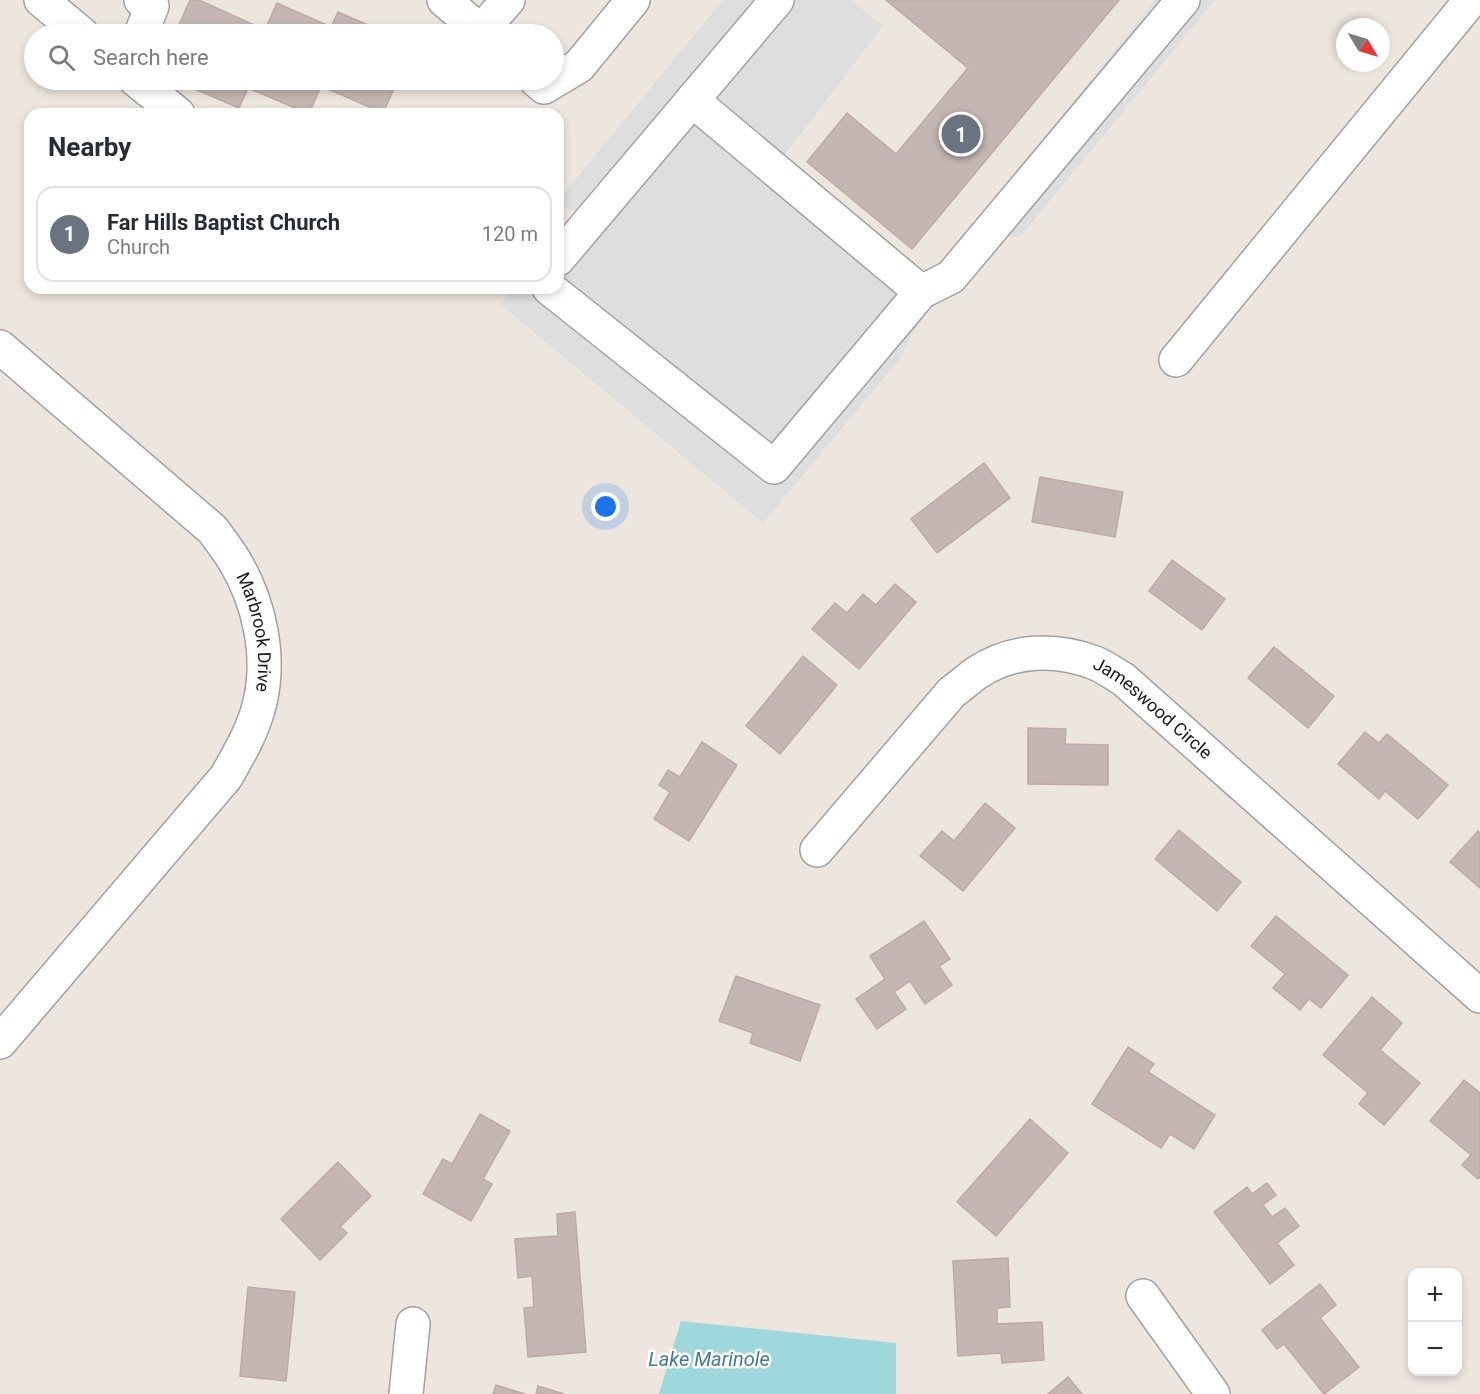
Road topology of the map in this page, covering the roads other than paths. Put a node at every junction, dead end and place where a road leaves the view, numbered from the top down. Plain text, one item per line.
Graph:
1 (41, 0) edge
2 (141, 0) edge
3 (444, 0) edge
4 (508, 0) edge
5 (633, 0) edge
6 (777, 0) edge
7 (1183, 0) edge
8 (1471, 0) edge
9 (70, 24) edge
10 (145, 24) edge
11 (472, 24) edge
12 (490, 24) edge
13 (564, 75) edge
14 (148, 90) edge
15 (693, 100) junction
16 (170, 108) edge
17 (564, 252) edge
18 (921, 292) junction
19 (557, 294) edge
20 (0, 346) edge
21 (1176, 360) dead end
22 (818, 850) dead end
23 (1480, 996) edge
24 (0, 1042) edge
25 (1143, 1296) dead end
26 (413, 1324) dead end
27 (405, 1394) edge
28 (1213, 1394) edge

1 - 9 street
2 - 10 street
3 - 11 street
4 - 12 street
5 - 13 street
6 - 15 street
7 - 18 street
8 - 21 street
14 - 16 street
15 - 17 street
15 - 18 street
18 - 19 street
20 - 24 street, Marbrook Drive
22 - 23 street, Jameswood Circle
25 - 28 street
26 - 27 street

